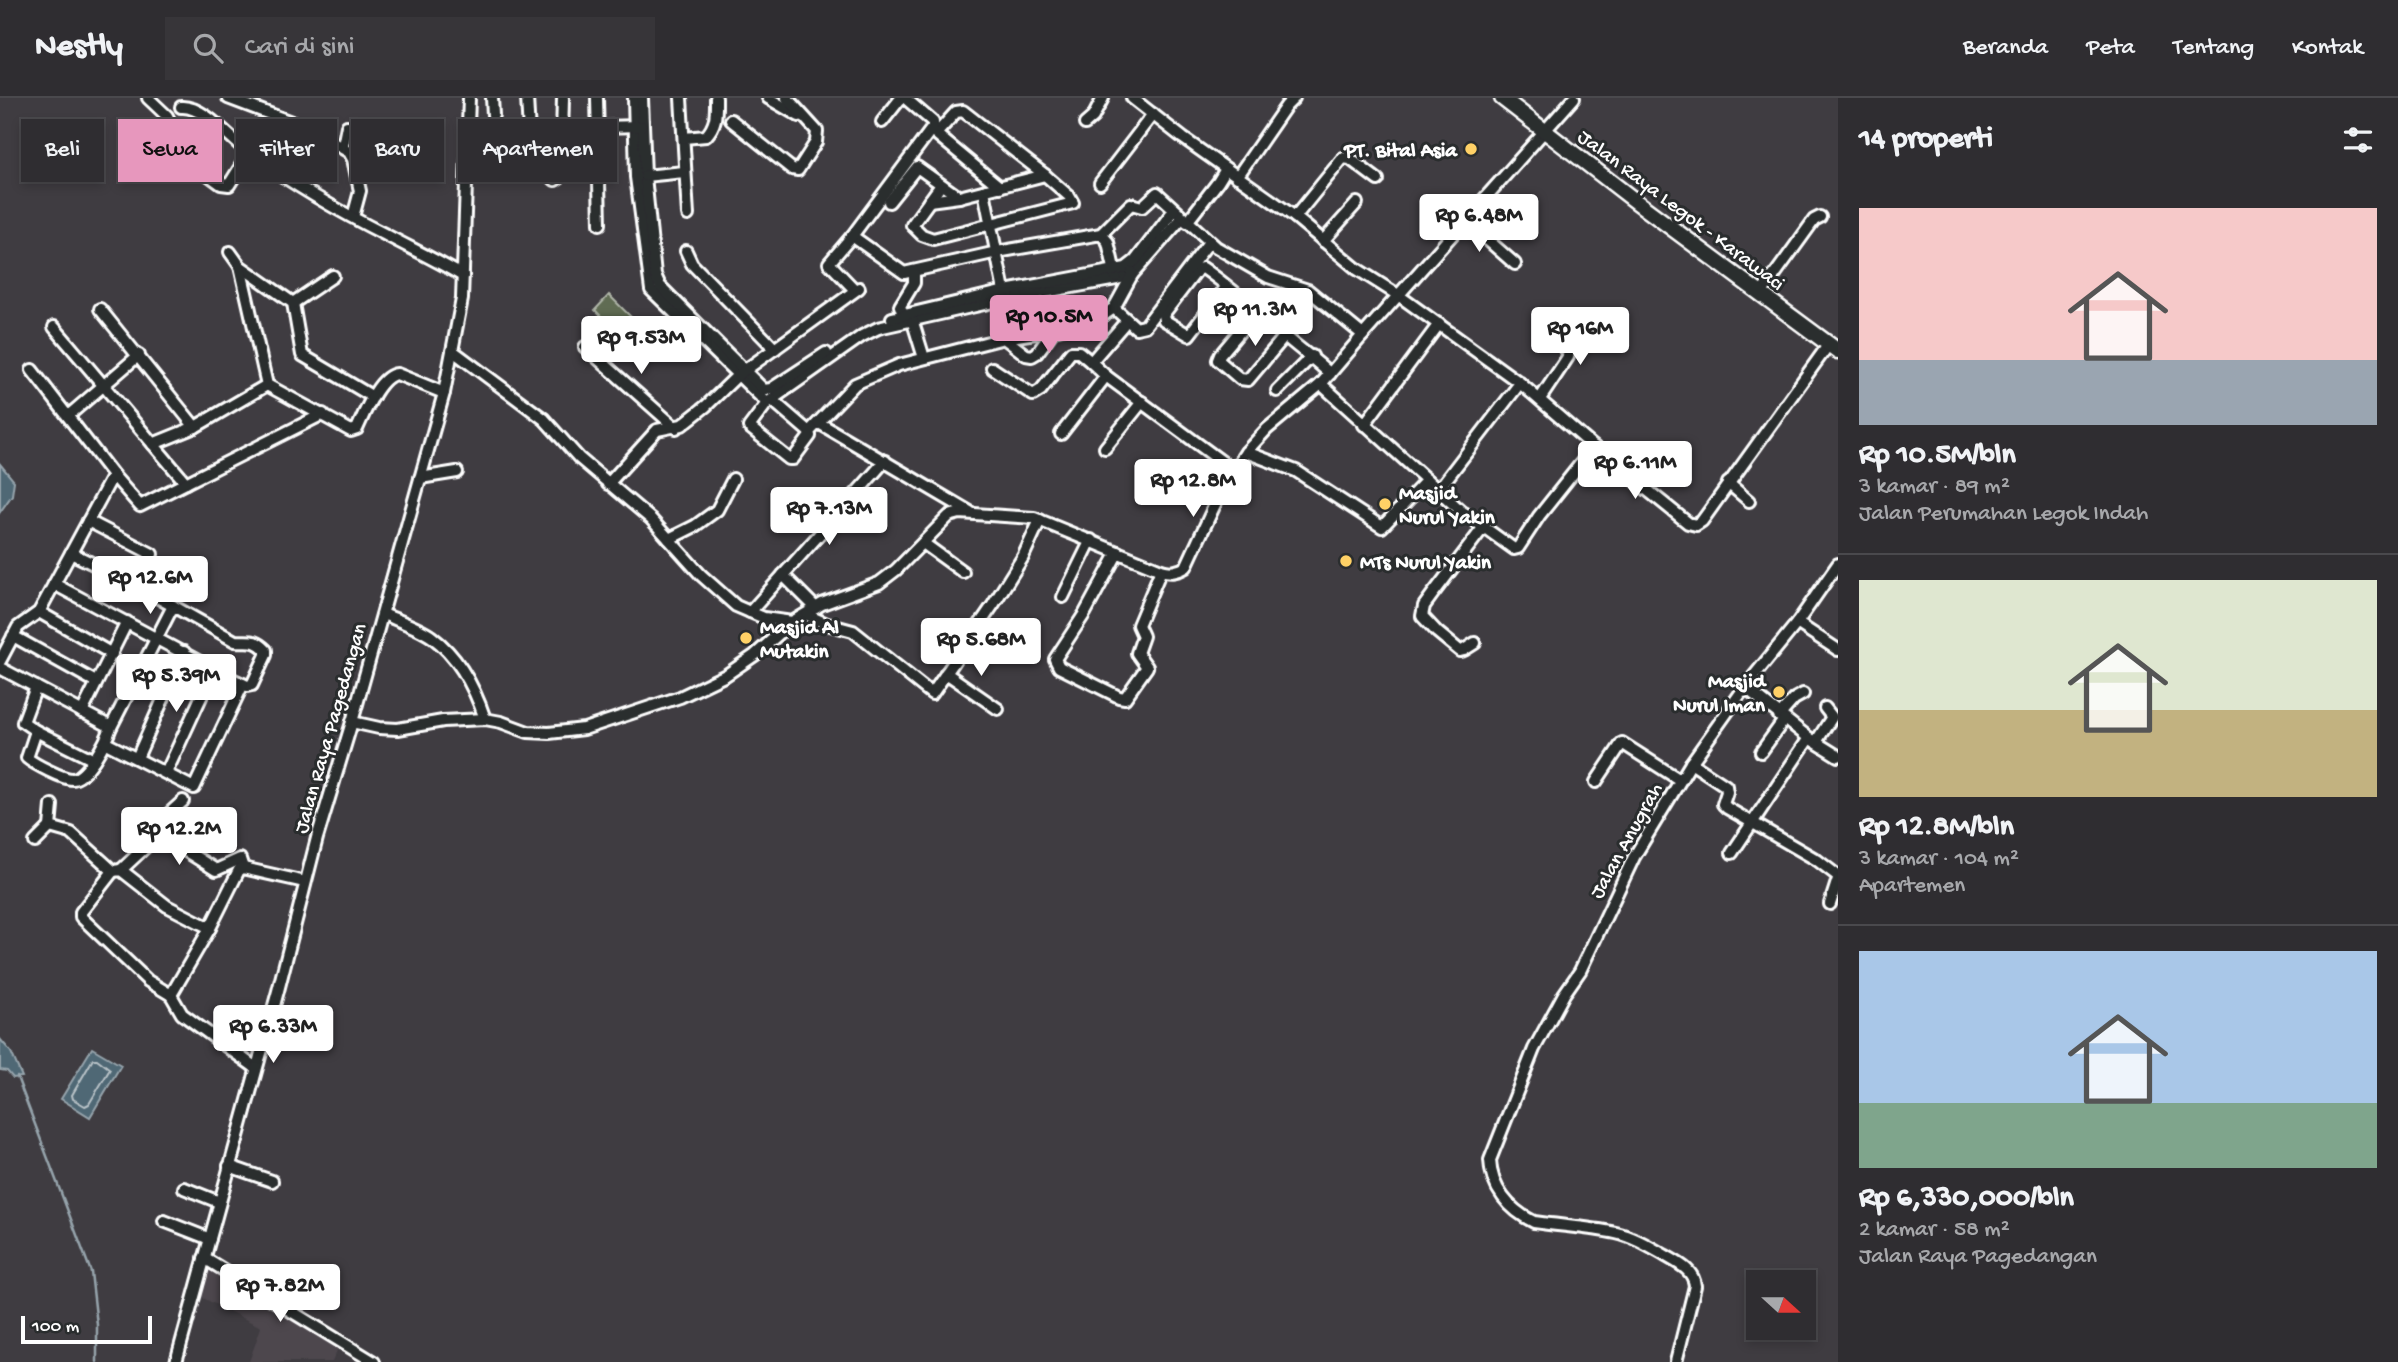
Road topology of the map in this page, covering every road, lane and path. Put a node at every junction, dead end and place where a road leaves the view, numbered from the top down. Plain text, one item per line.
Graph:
1 (148, 98) edge
2 (228, 98) edge
3 (469, 98) edge
4 (492, 98) edge
5 (527, 98) edge
6 (564, 98) edge
7 (597, 98) edge
8 (634, 98) edge
9 (642, 98) edge
10 (681, 98) edge
11 (716, 98) edge
12 (768, 98) edge
13 (787, 98) edge
14 (903, 98) edge
15 (1103, 98) edge
16 (1132, 98) edge
17 (1294, 98) edge
18 (1574, 98) edge
19 (1511, 101) edge
20 (183, 102) edge
21 (1153, 114) junction
22 (493, 115) dead end
23 (167, 116) junction
24 (283, 119) edge
25 (528, 119) edge
26 (564, 119) edge
27 (598, 119) edge
28 (808, 119) junction
29 (731, 120) dead end
30 (882, 122) dead end
31 (1085, 124) dead end
32 (639, 126) junction
33 (348, 127) dead end
34 (617, 127) edge
35 (1545, 133) junction
36 (684, 138) junction
37 (236, 142) edge
38 (337, 143) edge
39 (343, 146) junction
40 (1226, 169) junction
41 (684, 172) junction
42 (236, 173) edge
43 (1045, 175) junction
44 (645, 176) junction
45 (1237, 177) junction
46 (1378, 180) dead end
47 (293, 182) edge
48 (599, 182) edge
49 (1100, 183) dead end
50 (941, 185) junction
51 (1000, 187) junction
52 (984, 191) junction
53 (960, 197) junction
54 (929, 201) junction
55 (889, 202) dead end
56 (1357, 203) dead end
57 (688, 215) dead end
58 (1181, 216) junction
59 (353, 217) junction
60 (1295, 217) junction
61 (1821, 217) dead end
62 (1465, 220) junction
63 (991, 223) junction
64 (600, 224) dead end
65 (1101, 234) junction
66 (852, 236) junction
67 (1323, 241) junction
68 (1209, 242) junction
69 (686, 251) dead end
70 (230, 252) dead end
71 (997, 252) junction
72 (1515, 264) dead end
73 (240, 266) junction
74 (1131, 270) junction
75 (914, 271) junction
76 (333, 275) dead end
77 (1116, 275) junction
78 (463, 276) junction
79 (1227, 286) junction
80 (1005, 295) junction
81 (1398, 295) junction
82 (1760, 295) junction
83 (1018, 297) junction
84 (293, 303) junction
85 (1114, 308) junction
86 (100, 309) dead end
87 (1257, 311) junction
88 (909, 316) junction
89 (1438, 324) junction
90 (1124, 325) dead end
91 (54, 327) dead end
92 (1054, 330) junction
93 (1024, 334) junction
94 (1363, 335) junction
95 (1285, 336) junction
96 (1004, 338) junction
97 (1555, 339) dead end
98 (585, 347) dead end
99 (1833, 348) edge
100 (775, 349) junction
101 (453, 351) junction
102 (139, 355) junction
103 (1312, 356) junction
104 (924, 358) junction
105 (1091, 362) junction
106 (992, 368) dead end
107 (32, 370) dead end
108 (740, 373) junction
109 (1330, 374) junction
110 (1106, 376) junction
111 (1520, 383) junction
112 (1321, 384) junction
113 (267, 385) junction
114 (104, 386) junction
115 (1277, 391) dead end
116 (444, 393) junction
117 (373, 397) junction
118 (1540, 399) junction
119 (769, 401) junction
120 (1142, 402) junction
121 (323, 414) junction
122 (68, 416) junction
123 (819, 423) junction
124 (1364, 425) junction
125 (195, 427) junction
126 (676, 428) junction
127 (810, 432) junction
128 (1060, 434) dead end
129 (153, 444) junction
130 (1594, 447) junction
131 (1105, 448) dead end
132 (1246, 452) junction
133 (885, 461) junction
134 (1233, 470) junction
135 (457, 472) dead end
136 (113, 475) junction
137 (420, 478) junction
138 (733, 478) dead end
139 (1427, 480) junction
140 (186, 483) junction
141 (1728, 483) junction
142 (608, 484) junction
143 (1438, 490) junction
144 (1749, 501) dead end
145 (972, 513) junction
146 (1040, 520) junction
147 (88, 521) junction
148 (1483, 528) junction
149 (669, 539) junction
150 (1091, 540) junction
151 (923, 543) junction
152 (1118, 552) junction
153 (71, 553) junction
154 (1838, 564) edge
155 (1161, 570) junction
156 (963, 572) dead end
157 (783, 575) junction
158 (54, 584) junction
159 (134, 584) junction
160 (1063, 597) dead end
161 (173, 606) junction
162 (39, 612) junction
163 (750, 612) junction
164 (811, 612) junction
165 (383, 614) junction
166 (127, 622) junction
167 (792, 622) junction
168 (1797, 623) junction
169 (13, 636) junction
170 (156, 637) junction
171 (1475, 643) dead end
172 (1838, 650) edge
173 (184, 652) junction
174 (112, 654) junction
175 (0, 661) edge
176 (0, 667) edge
177 (214, 669) junction
178 (946, 673) junction
179 (96, 682) junction
180 (243, 684) junction
181 (36, 687) junction
182 (1745, 687) junction
183 (1803, 694) dead end
184 (1825, 708) dead end
185 (998, 709) dead end
186 (82, 712) junction
187 (1782, 718) junction
188 (485, 719) junction
189 (352, 722) junction
190 (111, 727) junction
191 (36, 731) junction
192 (1812, 740) junction
193 (106, 743) junction
194 (1761, 752) dead end
195 (1838, 756) edge
196 (137, 758) junction
197 (94, 760) junction
198 (1690, 763) junction
199 (166, 773) junction
200 (1680, 780) junction
201 (1596, 782) dead end
202 (183, 801) dead end
203 (52, 804) dead end
204 (1750, 823) junction
205 (50, 828) junction
206 (153, 841) junction
207 (35, 842) dead end
208 (1732, 853) dead end
209 (243, 868) junction
210 (117, 871) junction
211 (1838, 878) edge
212 (305, 882) junction
213 (1830, 904) dead end
214 (210, 928) junction
215 (171, 995) junction
216 (256, 1068) junction
217 (229, 1166) junction
218 (272, 1181) dead end
219 (184, 1188) dead end
220 (219, 1202) junction
221 (164, 1220) dead end
222 (210, 1239) junction
223 (204, 1258) junction
224 (176, 1362) edge
225 (374, 1362) edge
226 (1676, 1362) edge

1 - 23 street
2 - 24 street
3 - 78 street, Jalan Raya Pagedangan
4 - 22 street
5 - 25 street
6 - 26 street
7 - 27 street
8 - 32 street
9 - 32 street
10 - 36 street
11 - 36 street
12 - 28 street
13 - 28 street
14 - 30 street
14 - 66 street
15 - 31 street
16 - 21 street
17 - 45 street
18 - 35 street
19 - 35 main road, Jalan Raya Legok - Karawaci
20 - 23 street
20 - 37 street
21 - 40 street
21 - 49 street
23 - 42 street
28 - 29 street
32 - 34 street
32 - 44 street
32 - 108 street
33 - 39 street
35 - 62 street
35 - 82 main road, Jalan Raya Legok - Karawaci
36 - 41 street
38 - 39 street
39 - 59 street
40 - 45 street
40 - 58 street
41 - 44 street
41 - 57 street
43 - 51 street
43 - 51 street
43 - 63 street
44 - 108 street
45 - 60 street
46 - 60 street
47 - 59 street
48 - 64 street
50 - 53 street
50 - 54 street
50 - 55 street
51 - 52 street
52 - 53 street
52 - 63 street
53 - 54 street
54 - 63 street
56 - 67 street
58 - 65 street
58 - 68 street
58 - 74 street
59 - 78 street
60 - 67 street
61 - 82 street
62 - 72 street
62 - 81 street
63 - 71 street
65 - 71 street
65 - 77 street
66 - 75 street
66 - 100 street
67 - 81 street
68 - 85 street
68 - 94 street
69 - 100 street
70 - 73 street
71 - 75 street
71 - 80 street
73 - 84 street
73 - 113 street
74 - 77 street
74 - 85 street
75 - 88 street
76 - 84 street
77 - 80 street
77 - 83 street
78 - 101 street, Jalan Raya Pagedangan
79 - 79 street
79 - 87 street
80 - 83 street
80 - 88 street
81 - 89 street
81 - 94 street
82 - 99 main road, Jalan Raya Legok - Karawaci
83 - 93 street
84 - 117 street
85 - 92 street
86 - 102 street
87 - 95 street
87 - 95 street
88 - 104 street
88 - 108 street
88 - 119 street
89 - 111 street
89 - 124 street
90 - 105 street
91 - 114 street
92 - 93 street
92 - 96 street
93 - 96 street
94 - 109 street
95 - 103 street
96 - 104 street
97 - 118 street
98 - 126 street
99 - 141 street
100 - 108 street
101 - 116 street, Jalan Raya Pagedangan
101 - 142 street
102 - 114 street
102 - 125 street
103 - 109 street
103 - 115 street
104 - 123 street
105 - 106 street
105 - 110 street
107 - 122 street
108 - 119 street
108 - 126 street
109 - 112 street
110 - 120 street
110 - 128 street
111 - 118 street
111 - 143 street
112 - 124 street
112 - 132 street
113 - 121 street
113 - 125 street
114 - 122 street
114 - 129 street
116 - 117 street
116 - 137 street, Jalan Raya Pagedangan
117 - 121 street
118 - 130 street
119 - 127 street
119 - 127 street
120 - 131 street
120 - 134 street
121 - 140 street
122 - 136 street
123 - 127 street
123 - 133 street
124 - 139 street
125 - 129 street
126 - 142 street
129 - 140 street
130 - 141 street
130 - 148 street
132 - 134 street
132 - 139 street
133 - 145 street
133 - 157 street
134 - 155 street
135 - 137 street
136 - 140 street
136 - 147 street
137 - 165 street, Jalan Raya Pagedangan
138 - 149 street
139 - 143 street
141 - 144 street
142 - 149 street
143 - 148 street
145 - 146 street
145 - 151 street
146 - 150 street
146 - 178 street
147 - 153 street
147 - 159 street
148 - 171 street
149 - 163 street
150 - 152 street
150 - 160 street
151 - 156 street
151 - 164 street
152 - 155 street
152 - 155 street
153 - 158 street
153 - 159 street
154 - 168 street, Jalan Anugrah
157 - 163 street
157 - 164 street
158 - 162 street
158 - 166 street
159 - 161 street
161 - 170 street
161 - 180 street
162 - 169 street
162 - 174 street
163 - 167 street
164 - 167 street
164 - 178 street
165 - 188 street
165 - 189 street, Jalan Raya Pagedangan
166 - 170 street
166 - 174 street
167 - 188 street
168 - 172 street
168 - 182 street, Jalan Anugrah
169 - 175 street
169 - 179 street
170 - 173 street
170 - 190 street
173 - 177 street
173 - 196 street
174 - 179 street
176 - 181 street
177 - 180 street
177 - 199 street
178 - 185 street
179 - 186 street
180 - 199 street
181 - 186 street
181 - 191 street
182 - 187 street
182 - 198 street, Jalan Anugrah
183 - 187 street
184 - 192 street
186 - 190 street
187 - 192 street
187 - 194 street
188 - 189 street
189 - 212 street, Jalan Raya Pagedangan
190 - 193 street
191 - 197 street
191 - 197 street
192 - 195 street
192 - 204 street
193 - 196 street
193 - 197 street
196 - 199 street
198 - 200 street, Jalan Anugrah
198 - 204 street
200 - 201 street
200 - 226 street, Jalan Anugrah
202 - 206 street
203 - 205 street
204 - 208 street
204 - 211 street
205 - 207 street
205 - 210 street
206 - 209 street
206 - 210 street
209 - 212 street
209 - 214 street
210 - 214 street
210 - 215 street
211 - 213 street
212 - 216 street, Jalan Raya Pagedangan
214 - 215 street
215 - 216 street
216 - 217 street, Jalan Raya Pagedangan
217 - 218 street
217 - 220 street, Jalan Raya Pagedangan
219 - 220 street
220 - 222 street, Jalan Raya Pagedangan
221 - 222 street
222 - 223 street, Jalan Raya Pagedangan
223 - 224 street, Jalan Raya Pagedangan
223 - 225 street

